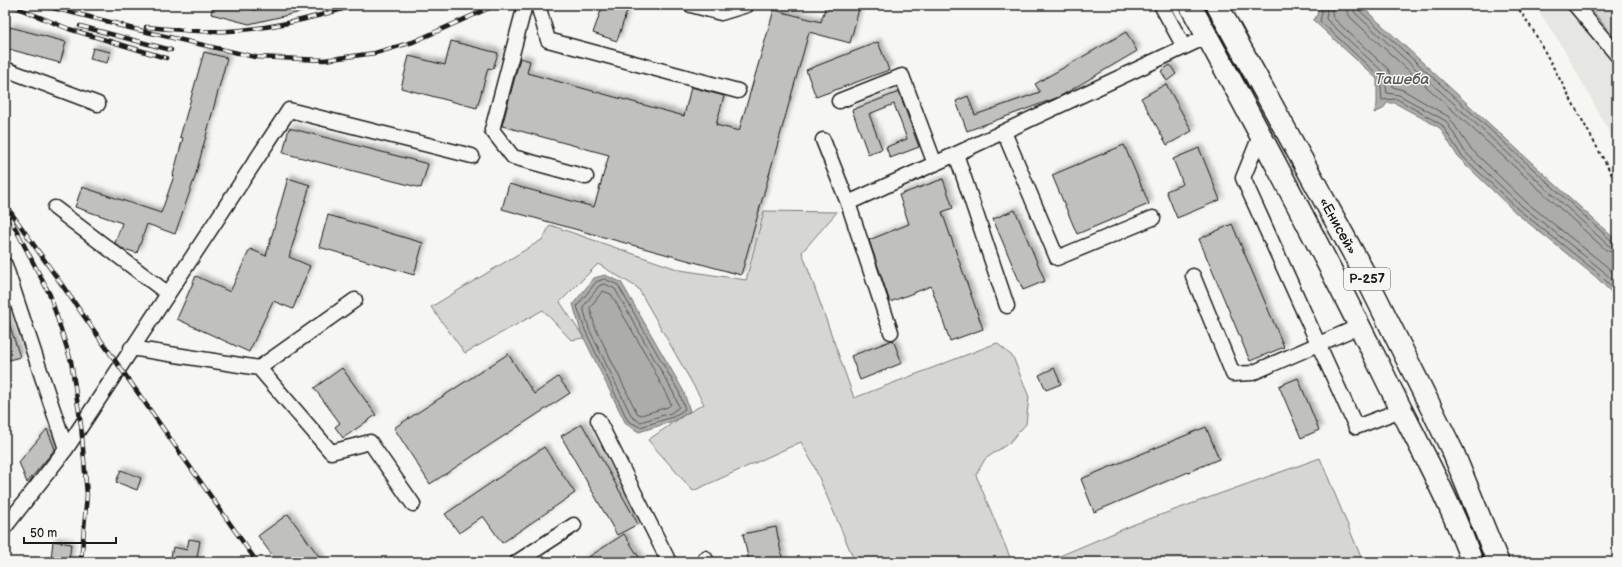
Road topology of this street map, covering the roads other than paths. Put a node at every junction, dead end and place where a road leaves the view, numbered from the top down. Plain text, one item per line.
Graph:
1 (525, 5) edge
2 (538, 5) edge
3 (691, 5) edge
4 (747, 5) edge
5 (1161, 5) edge
6 (1190, 5) edge
7 (1217, 5) edge
8 (1575, 5) edge
9 (1208, 36) junction
10 (1184, 47) junction
11 (1617, 55) edge
12 (5, 69) edge
13 (738, 91) dead end
14 (839, 101) dead end
15 (98, 104) dead end
16 (1004, 132) junction
17 (1260, 136) junction
18 (823, 140) dead end
19 (956, 154) junction
20 (472, 156) dead end
21 (935, 164) junction
22 (586, 177) dead end
23 (848, 203) junction
24 (55, 208) dead end
25 (1153, 218) dead end
26 (5, 265) edge
27 (1193, 276) dead end
28 (167, 294) junction
29 (355, 300) dead end
30 (1007, 306) dead end
31 (1360, 326) junction
32 (891, 332) dead end
33 (1319, 344) junction
34 (131, 348) junction
35 (259, 368) junction
36 (1401, 410) junction
37 (598, 420) dead end
38 (66, 449) junction
39 (413, 504) dead end
40 (574, 525) dead end
41 (5, 527) edge
42 (517, 562) edge
43 (669, 562) edge
44 (1472, 562) edge
45 (1498, 562) edge

1 - 22 street
2 - 13 street
3 - 4 street
5 - 10 street
6 - 9 highway, «Енисей» / Р-257
7 - 45 highway, «Енисей» / Р-257
8 - 11 street
9 - 10 street
9 - 17 highway, «Енисей» / Р-257
10 - 16 street
12 - 15 street
14 - 21 street
16 - 19 street
16 - 25 street
17 - 31 highway, «Енисей» / Р-257
17 - 33 street
18 - 23 street
19 - 21 street
19 - 30 street
20 - 28 street
21 - 23 street
23 - 32 street
24 - 28 street
26 - 38 street
27 - 33 street
28 - 34 street
29 - 35 street
31 - 33 street
31 - 36 highway, «Енисей» / Р-257
33 - 36 street
34 - 35 street
34 - 38 street
35 - 39 street
36 - 44 highway, «Енисей» / Р-257
37 - 43 street
38 - 41 street
40 - 42 street

